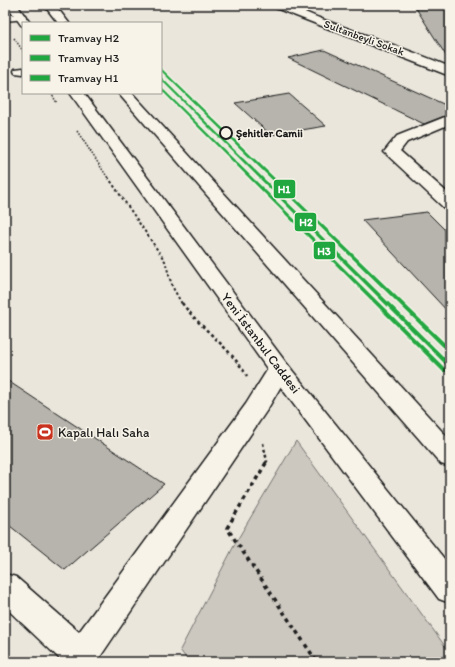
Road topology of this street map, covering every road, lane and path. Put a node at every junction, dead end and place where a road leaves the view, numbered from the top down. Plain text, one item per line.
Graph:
1 (12, 5) edge
2 (49, 5) edge
3 (277, 5) edge
4 (5, 18) edge
5 (23, 20) edge
6 (63, 22) edge
7 (450, 72) edge
8 (54, 94) edge
9 (126, 94) edge
10 (68, 99) edge
11 (450, 119) edge
12 (73, 125) dead end
13 (447, 199) edge
14 (279, 369) junction
15 (255, 410) junction
16 (450, 457) edge
17 (5, 587) edge
18 (450, 589) edge
19 (81, 660) edge
20 (317, 662) edge

1 - 5 main road
2 - 6 main road
3 - 7 main road, Sultanbeyli Sokak
4 - 5 main road
8 - 10 path
9 - 16 main road
10 - 14 main road, Yeni İstanbul Caddesi
11 - 13 main road
12 - 15 path
14 - 15 main road
14 - 18 main road, Yeni İstanbul Caddesi
15 - 19 main road
15 - 20 path
17 - 19 main road

